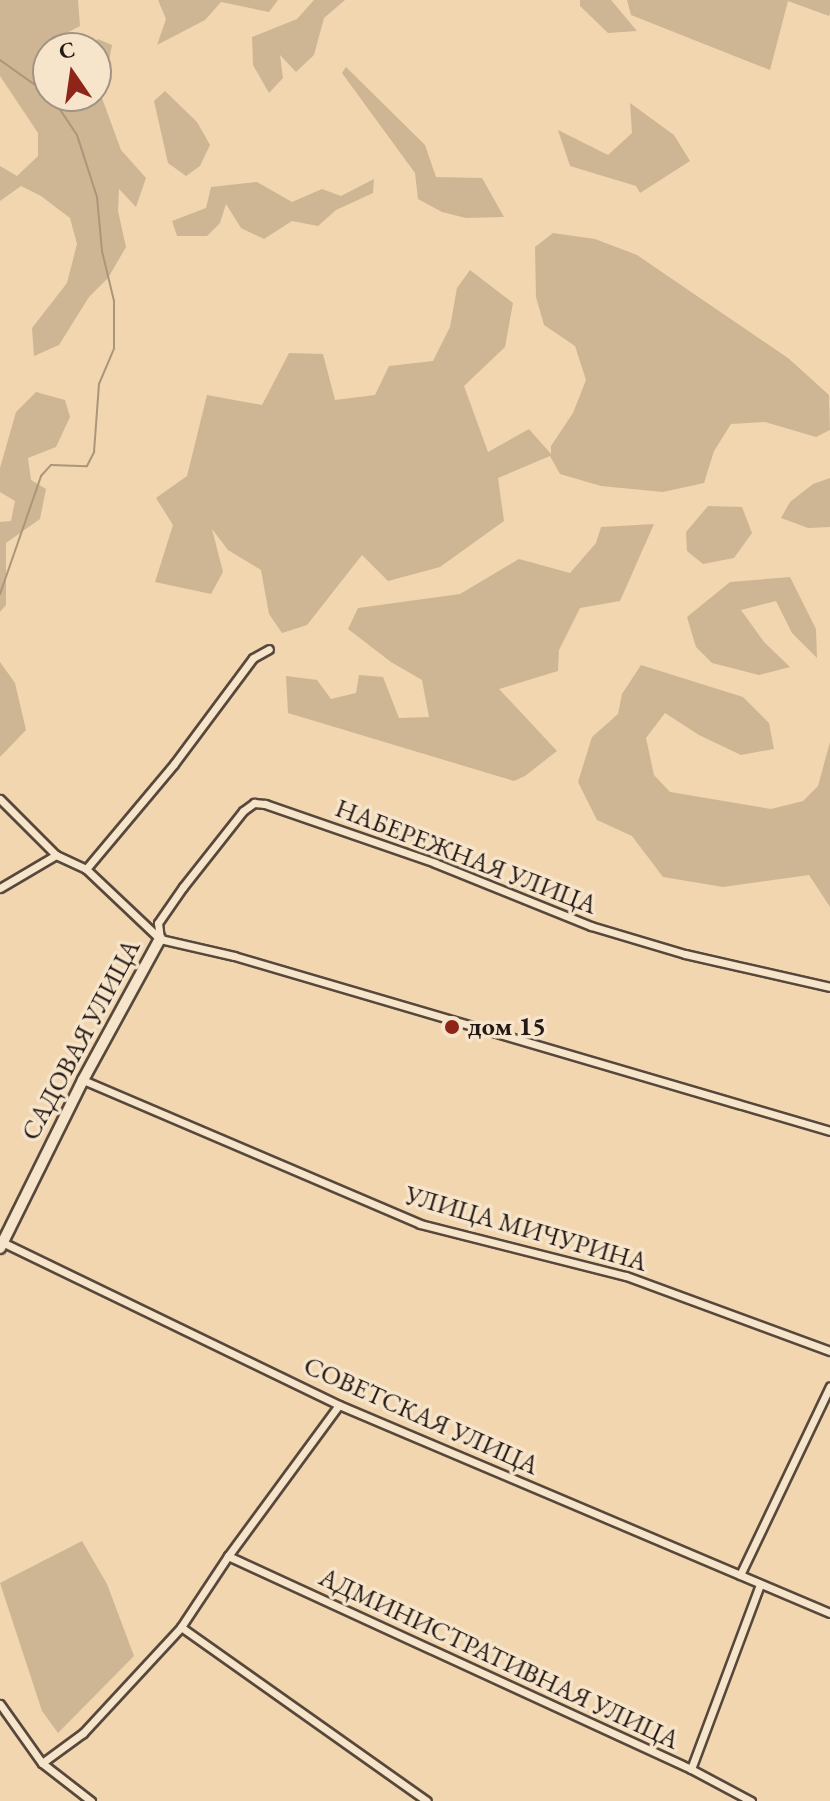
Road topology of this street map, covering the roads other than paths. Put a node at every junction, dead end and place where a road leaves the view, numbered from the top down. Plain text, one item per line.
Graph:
1 (269, 649) dead end
2 (0, 799) edge
3 (56, 855) junction
4 (86, 869) junction
5 (0, 888) edge
6 (160, 939) junction
7 (830, 987) edge
8 (83, 1080) junction
9 (830, 1131) edge
10 (1, 1245) edge
11 (830, 1351) edge
12 (830, 1386) edge
13 (339, 1405) junction
14 (228, 1556) junction
15 (740, 1575) junction
16 (760, 1584) junction
17 (830, 1613) edge
18 (181, 1627) junction
19 (0, 1704) edge
20 (42, 1763) junction
21 (691, 1769) junction
22 (91, 1801) edge
23 (427, 1801) edge
24 (751, 1801) edge

1 - 4 street
2 - 3 street
3 - 4 street
3 - 5 street
4 - 6 street
6 - 7 street, НАБЕРЕЖНАЯ УЛИЦА
6 - 8 street, САДОВАЯ УЛИЦА
6 - 9 street
8 - 10 street, САДОВАЯ УЛИЦА
8 - 11 street, УЛИЦА МИЧУРИНА
10 - 13 street, СОВЕТСКАЯ УЛИЦА
12 - 15 street
13 - 14 street
13 - 15 street, СОВЕТСКАЯ УЛИЦА
14 - 18 street
14 - 21 street, АДМИНИСТРАТИВНАЯ УЛИЦА
15 - 16 street, СОВЕТСКАЯ УЛИЦА
16 - 17 street, СОВЕТСКАЯ УЛИЦА
16 - 21 street
18 - 20 street
18 - 23 street
19 - 20 street
20 - 22 street
21 - 24 street, АДМИНИСТРАТИВНАЯ УЛИЦА

